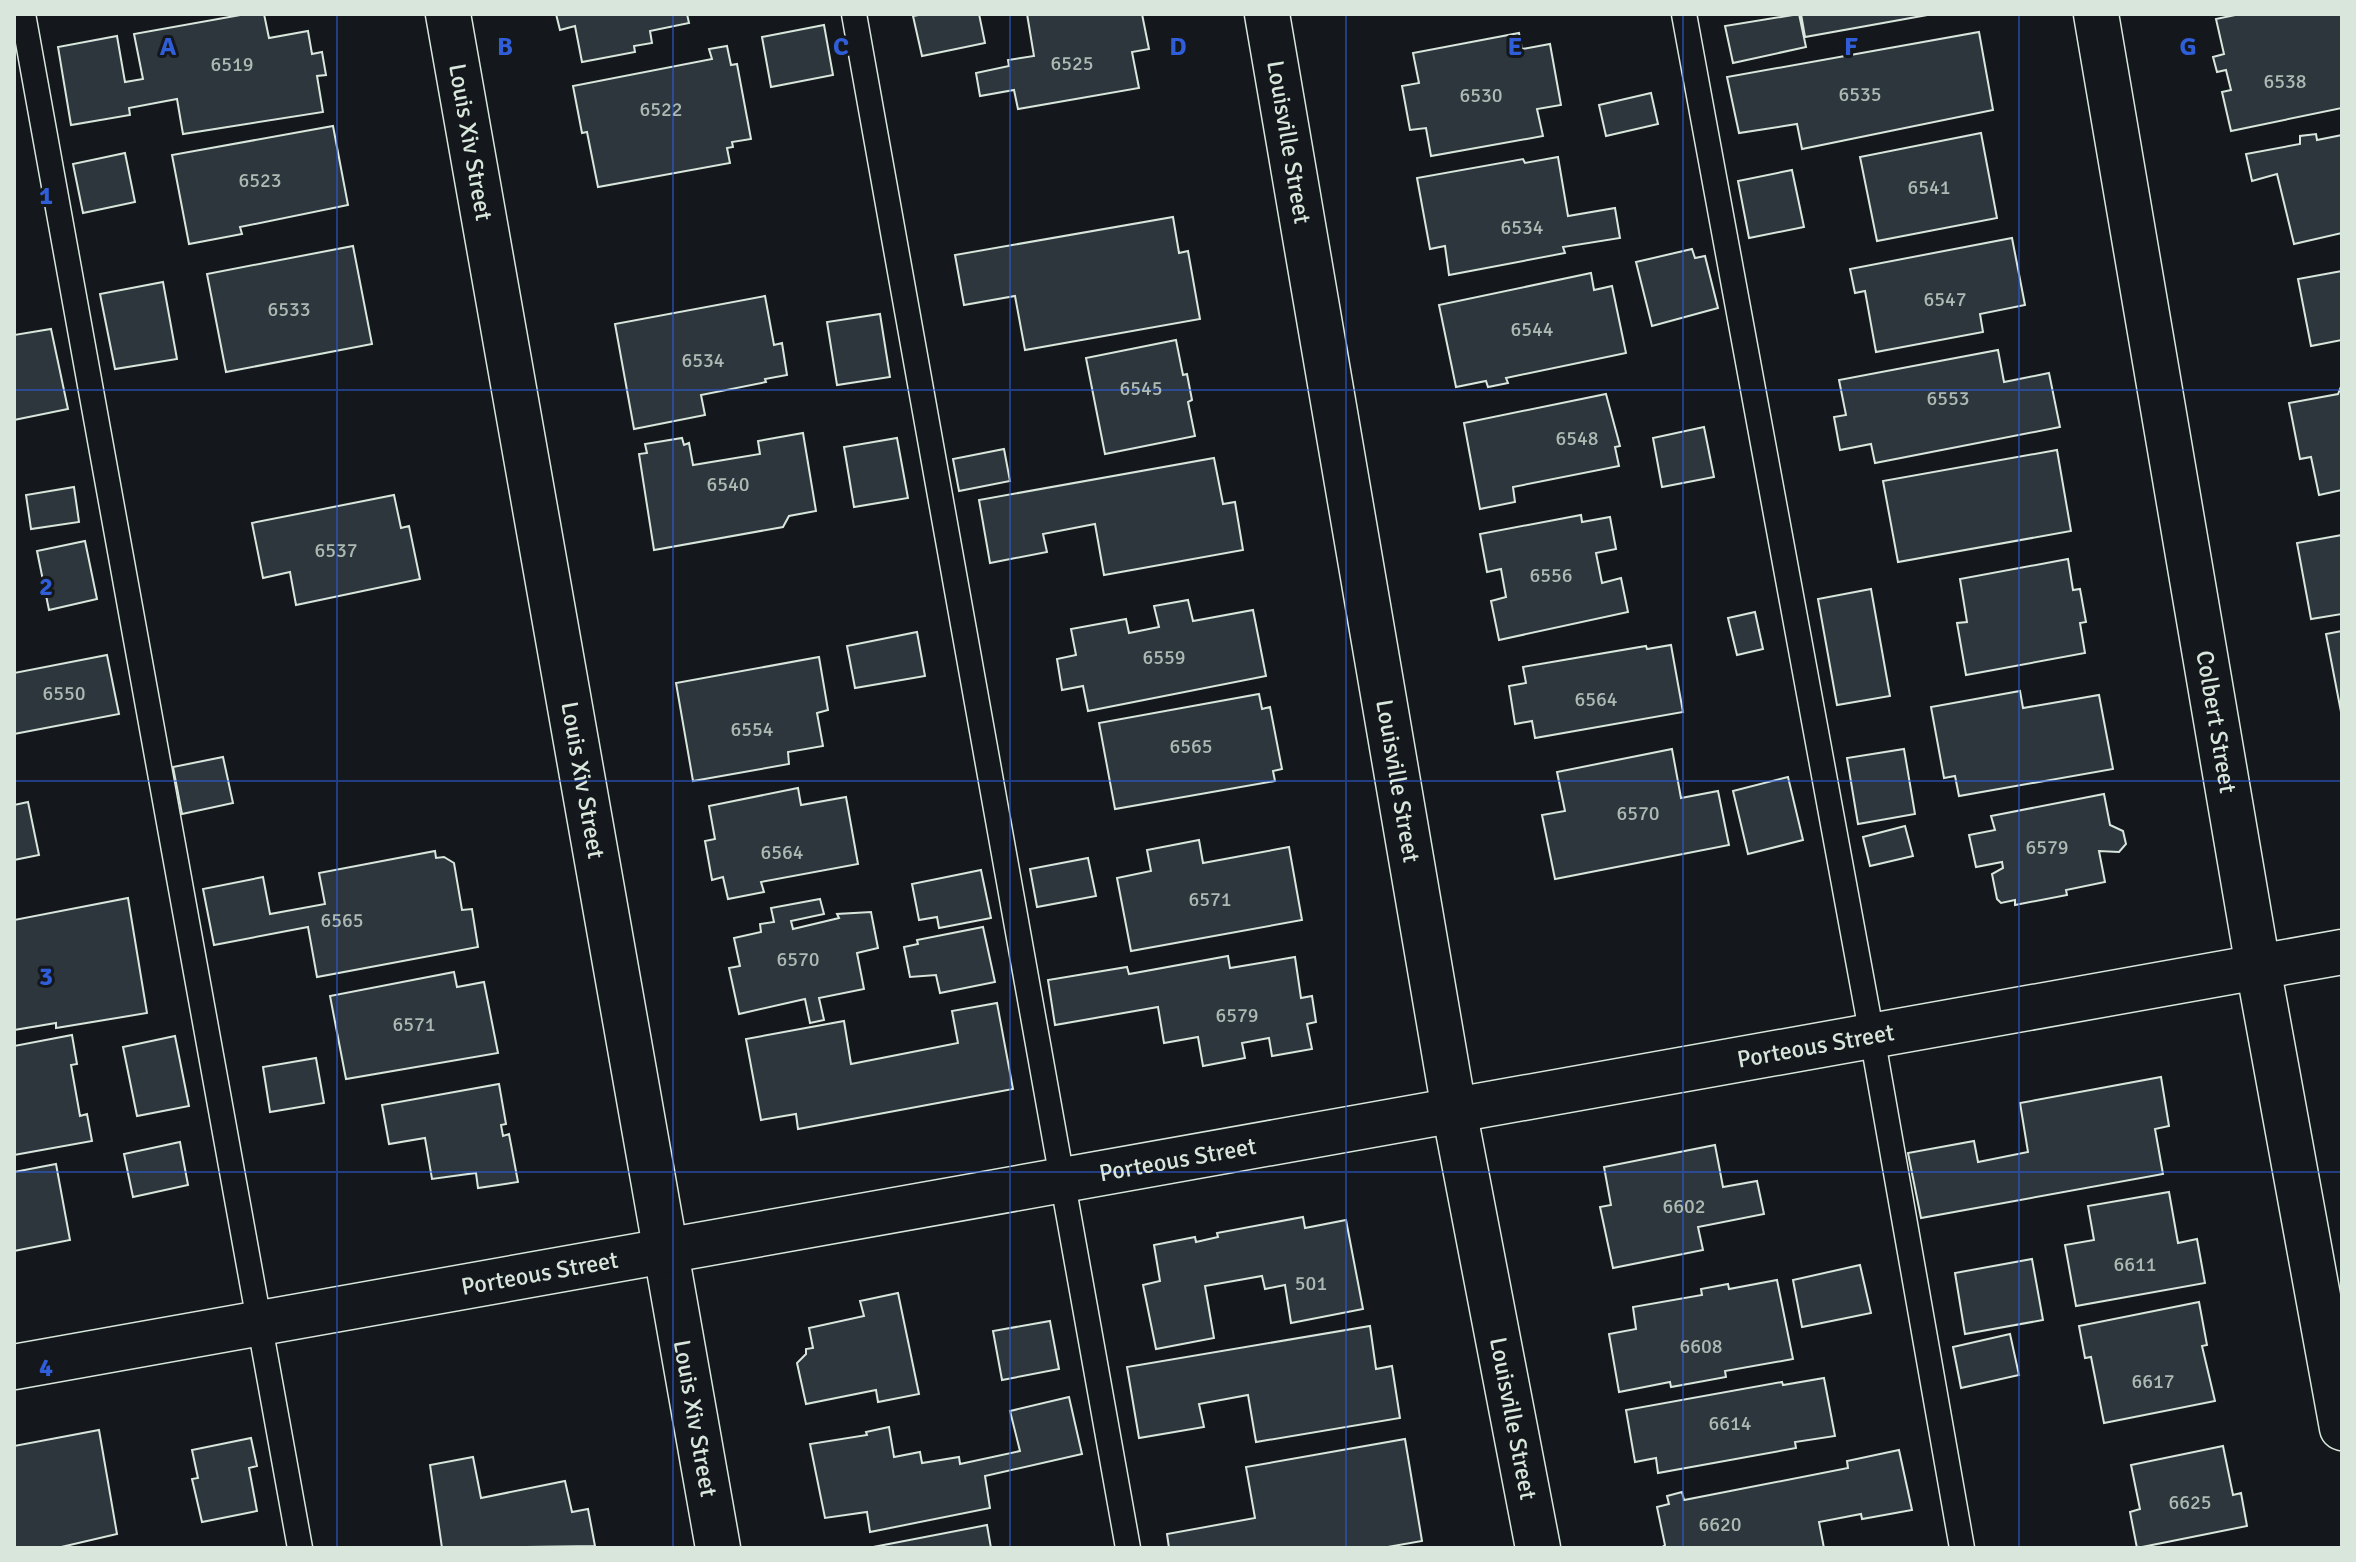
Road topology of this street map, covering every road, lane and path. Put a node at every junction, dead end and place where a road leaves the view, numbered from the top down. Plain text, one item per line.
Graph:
1 (23, 14) edge
2 (448, 14) edge
3 (854, 14) edge
4 (1267, 14) edge
5 (1684, 14) edge
6 (2096, 14) edge
7 (2342, 952) edge
8 (2258, 967) junction
9 (1872, 1036) junction
10 (1454, 1110) junction
11 (1064, 1180) junction
12 (666, 1251) junction
13 (261, 1323) junction
14 (14, 1367) edge
15 (2342, 1428) edge
16 (300, 1548) edge
17 (718, 1548) edge
18 (1128, 1548) edge
19 (1538, 1548) edge
20 (1962, 1548) edge

1 - 13 lane
2 - 12 street, Louis Xiv Street
3 - 11 lane
4 - 10 street, Louisville Street
5 - 9 lane
6 - 8 street, Colbert Street
7 - 8 street, Porteous Street
8 - 9 street, Porteous Street
8 - 15 street, Colbert Street
9 - 10 street, Porteous Street
9 - 20 lane
10 - 11 street, Porteous Street
10 - 19 street, Louisville Street
11 - 12 street, Porteous Street
11 - 18 lane
12 - 13 street, Porteous Street
12 - 17 street, Louis Xiv Street
13 - 14 street, Porteous Street
13 - 16 lane

